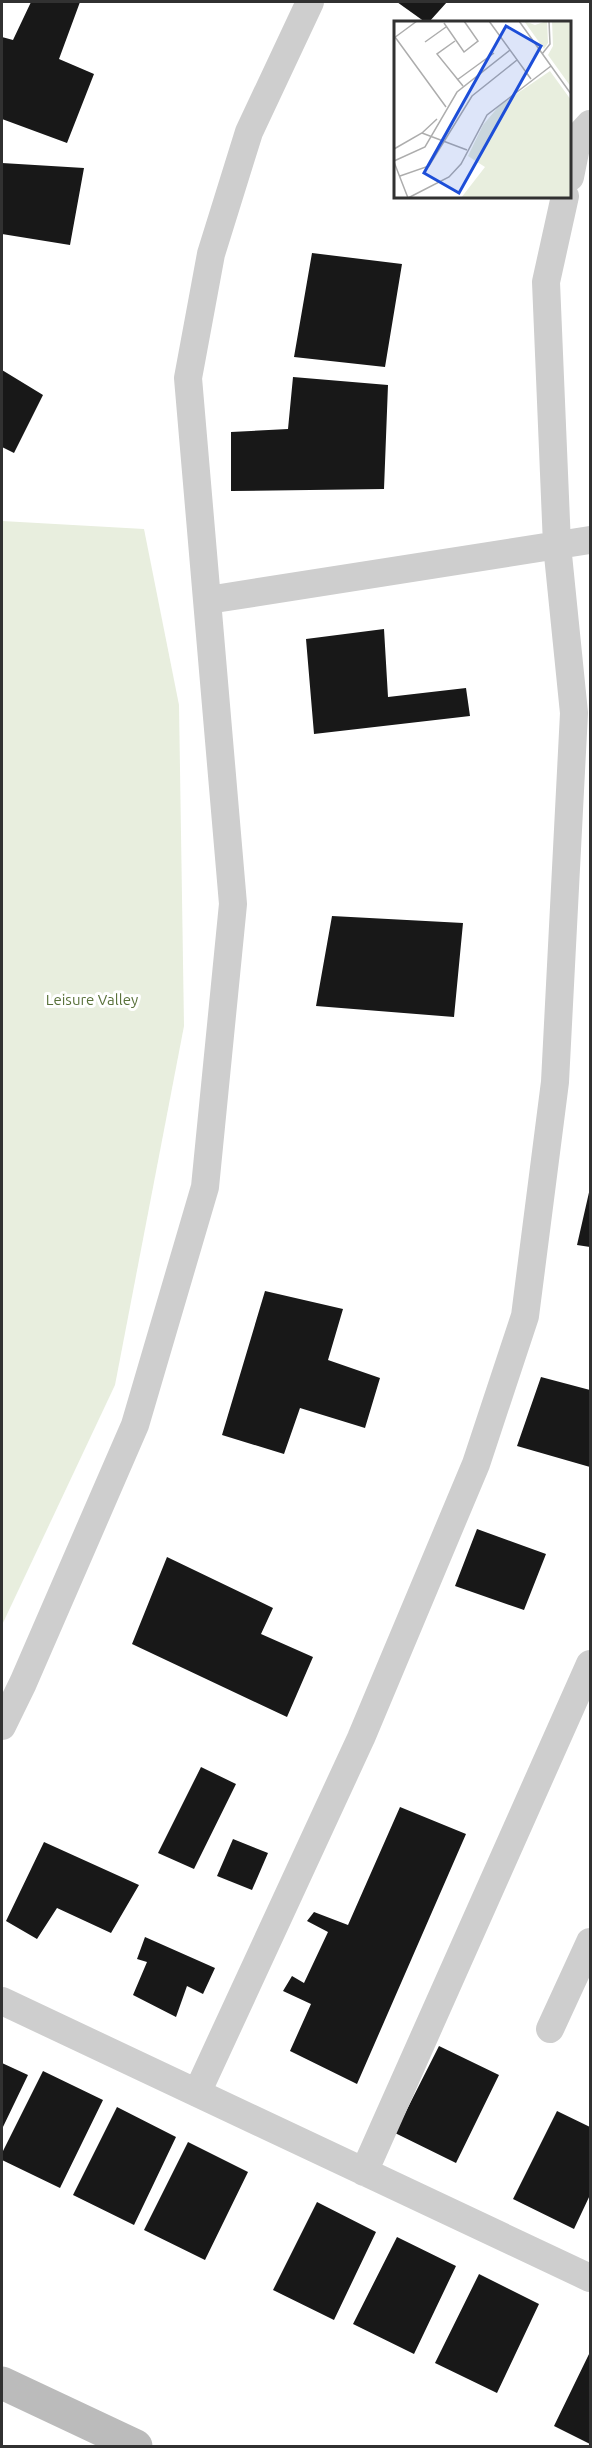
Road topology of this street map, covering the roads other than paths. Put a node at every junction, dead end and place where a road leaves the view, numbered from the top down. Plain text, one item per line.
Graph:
1 (310, 2) edge
2 (591, 124) edge
3 (571, 172) edge
4 (565, 198) edge
5 (591, 540) edge
6 (557, 545) junction
7 (207, 600) junction
8 (591, 1664) edge
9 (2, 1726) edge
10 (591, 1942) edge
11 (2, 2001) edge
12 (550, 2029) dead end
13 (197, 2093) junction
14 (364, 2172) junction
15 (591, 2278) edge
16 (2, 2383) edge
17 (136, 2446) edge

1 - 7 street
2 - 3 street
4 - 6 street
5 - 6 street
6 - 7 street
6 - 13 street
7 - 9 street
8 - 14 street
10 - 12 street
11 - 13 street
13 - 14 street
14 - 15 street
16 - 17 main road

